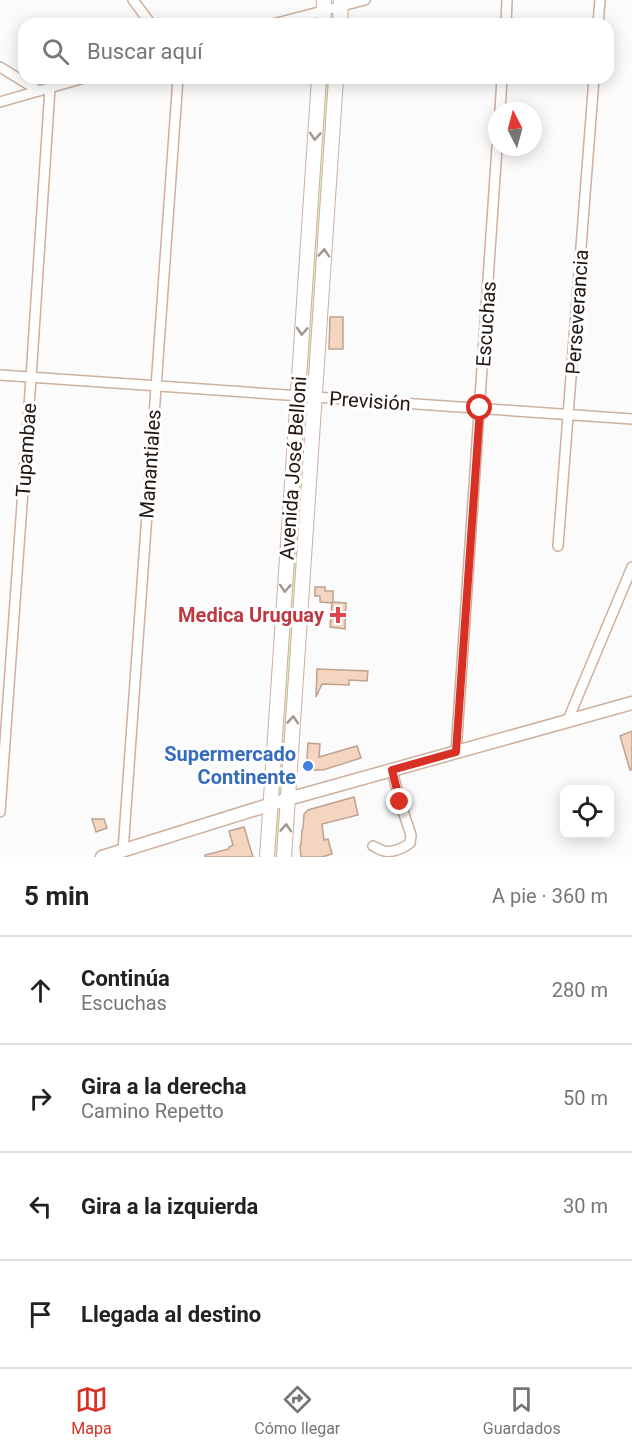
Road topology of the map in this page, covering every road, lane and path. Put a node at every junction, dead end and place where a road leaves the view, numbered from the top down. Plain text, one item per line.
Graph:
1 (133, 0) edge
2 (365, 0) edge
3 (507, 0) edge
4 (600, 0) edge
5 (341, 3) edge
6 (324, 12) edge
7 (146, 18) edge
8 (298, 18) edge
9 (340, 18) edge
10 (506, 18) edge
11 (598, 18) edge
12 (0, 67) edge
13 (18, 78) edge
14 (28, 84) edge
15 (64, 84) edge
16 (178, 84) edge
17 (319, 84) edge
18 (336, 84) edge
19 (502, 84) edge
20 (594, 84) edge
21 (50, 88) junction
22 (39, 91) junction
23 (0, 102) edge
24 (501, 102) edge
25 (496, 156) edge
26 (0, 375) edge
27 (31, 378) junction
28 (156, 386) junction
29 (298, 396) junction
30 (315, 397) junction
31 (480, 408) junction
32 (569, 414) junction
33 (632, 419) edge
34 (558, 546) dead end
35 (632, 567) edge
36 (283, 619) junction
37 (300, 619) junction
38 (632, 702) edge
39 (567, 722) junction
40 (456, 752) junction
41 (392, 770) junction
42 (288, 800) junction
43 (271, 806) junction
44 (0, 812) edge
45 (373, 846) dead end
46 (123, 851) junction
47 (102, 857) edge
48 (267, 857) edge
49 (284, 857) edge

1 - 7 street
2 - 5 street
3 - 10 street
4 - 11 street
5 - 6 street
5 - 9 main road
6 - 8 street
12 - 13 street
14 - 22 street
15 - 21 street
16 - 28 street, Manantiales
17 -> 29 main road, Avenida José Belloni
30 -> 18 main road, Avenida José Belloni
19 - 24 street
20 - 32 street, Perseverancia
21 - 22 street
21 - 27 street, Tupambae
22 - 23 street
25 - 31 street, Escuchas
26 - 27 street, Previsión
27 - 28 street, Previsión
27 - 44 street, Tupambae
28 - 29 street, Previsión
28 - 46 street, Manantiales
29 - 30 street, Previsión
29 -> 36 main road, Avenida José Belloni
30 - 31 street, Previsión
30 - 37 main road, Avenida José Belloni
31 - 32 street, Previsión
31 - 40 street, Escuchas
32 - 33 street, Previsión
32 - 34 street, Perseverancia
35 - 39 street
36 - 37 main road
36 - 43 main road, Avenida José Belloni
42 -> 37 main road, Avenida José Belloni
38 - 39 street
39 - 40 street
40 - 41 street
41 - 42 street
41 - 45 street
42 - 43 street
49 -> 42 main road, Avenida José Belloni
43 - 46 street
43 - 48 main road, Avenida José Belloni
46 - 47 street

